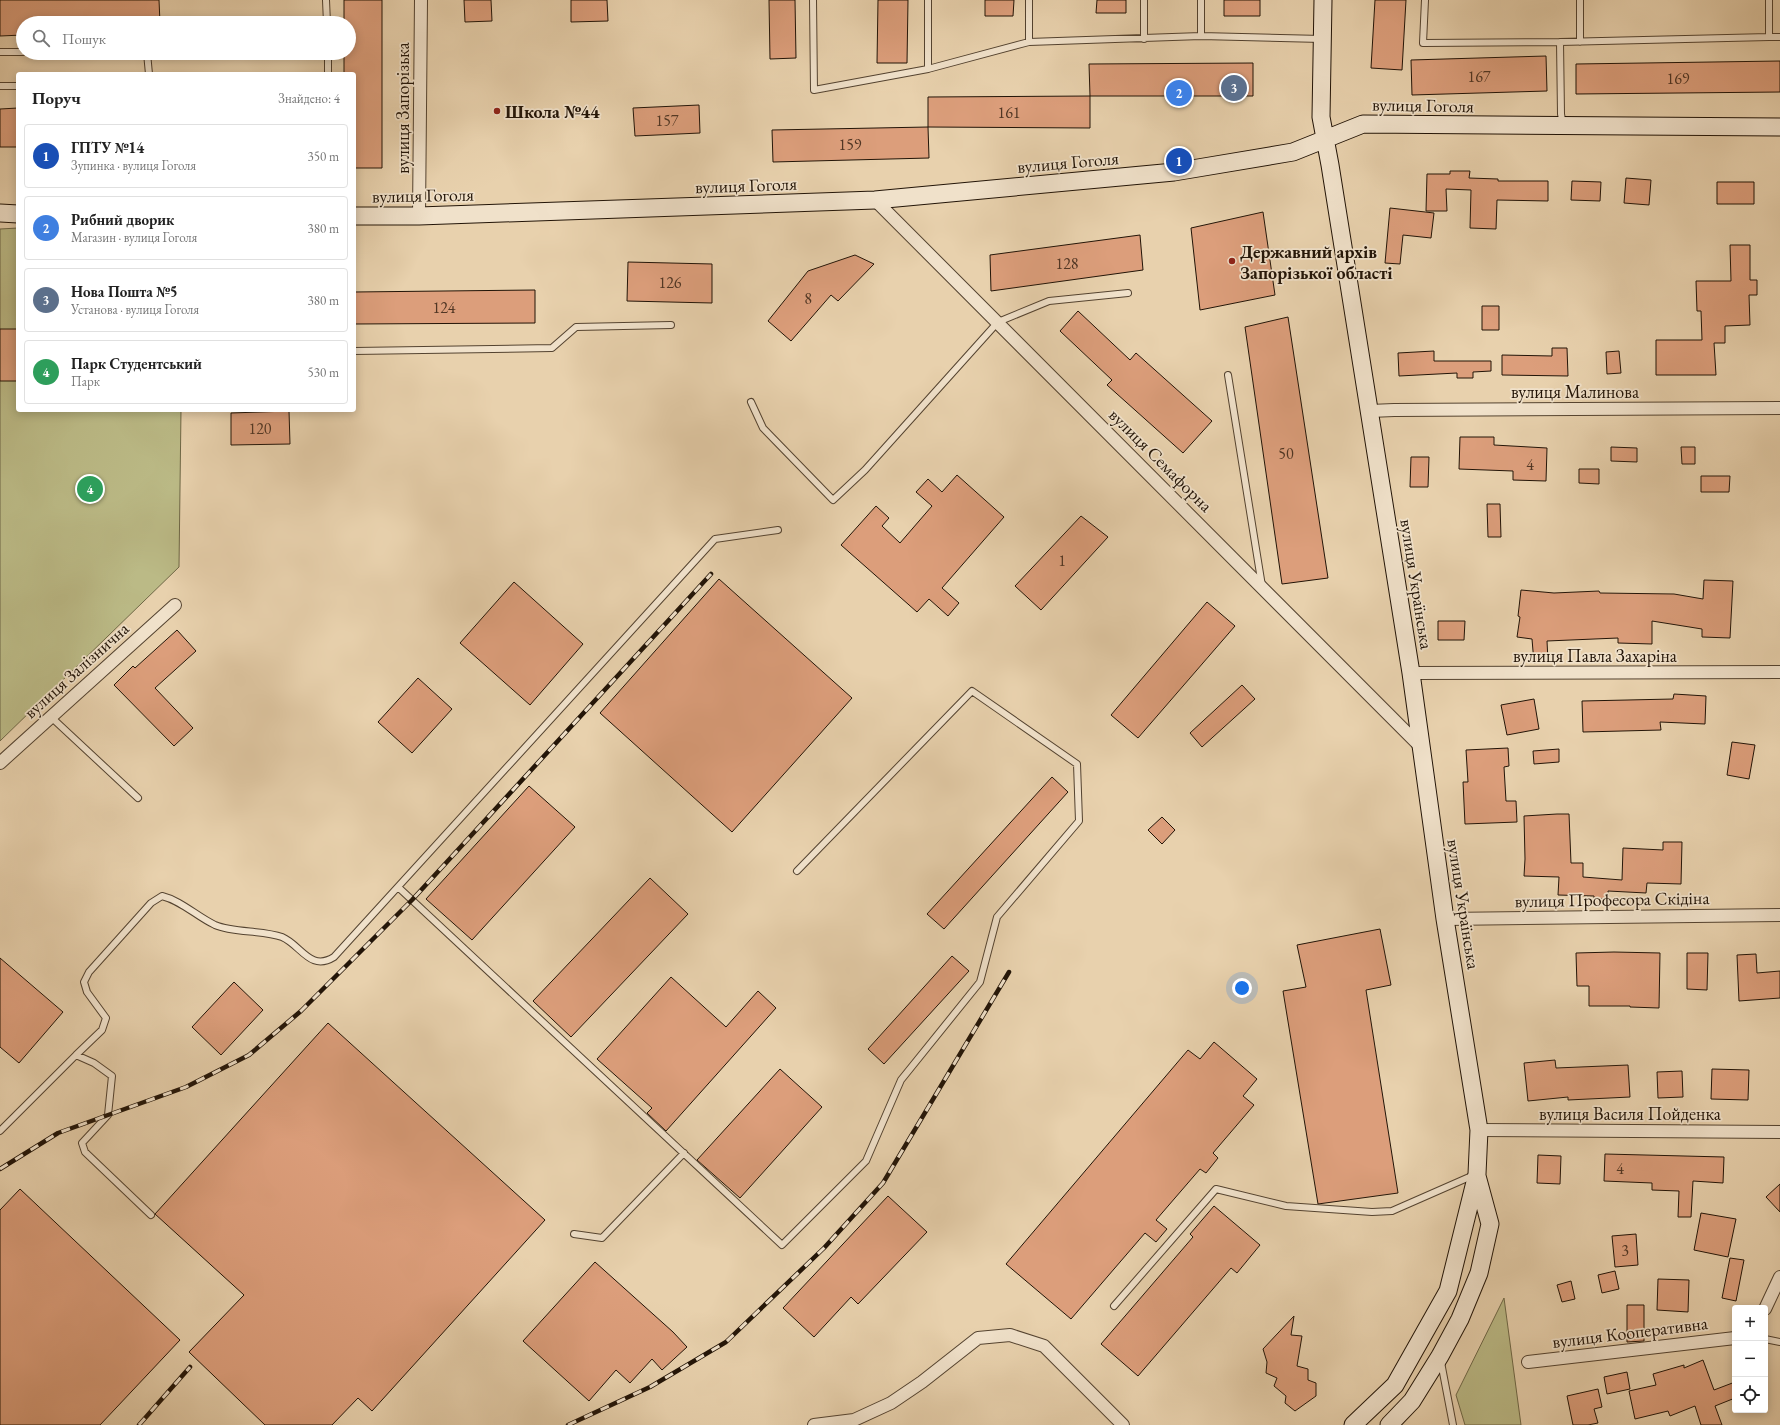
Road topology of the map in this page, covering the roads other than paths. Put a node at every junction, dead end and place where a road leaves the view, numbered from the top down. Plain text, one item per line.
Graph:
1 (326, 0) edge
2 (421, 0) edge
3 (813, 0) edge
4 (928, 0) edge
5 (1029, 0) edge
6 (1144, 0) edge
7 (1201, 0) edge
8 (1322, 0) edge
9 (1424, 0) edge
10 (1580, 0) edge
11 (1769, 0) edge
12 (327, 16) edge
13 (1201, 36) junction
14 (1769, 37) junction
15 (1780, 37) edge
16 (1144, 39) junction
17 (1322, 39) junction
18 (1029, 42) junction
19 (1560, 42) junction
20 (1580, 42) junction
21 (0, 52) edge
22 (16, 52) edge
23 (148, 60) edge
24 (328, 60) edge
25 (928, 69) junction
26 (149, 72) edge
27 (328, 72) edge
28 (0, 86) edge
29 (16, 86) edge
30 (1563, 126) junction
31 (1780, 127) edge
32 (1325, 139) junction
33 (875, 200) junction
34 (0, 213) edge
35 (16, 214) edge
36 (356, 216) edge
37 (420, 216) junction
38 (1128, 293) dead end
39 (998, 322) junction
40 (671, 325) dead end
41 (356, 351) edge
42 (1228, 375) dead end
43 (751, 402) dead end
44 (1780, 408) edge
45 (1370, 411) junction
46 (778, 530) dead end
47 (1262, 587) junction
48 (175, 605) dead end
49 (1780, 672) edge
50 (1410, 673) junction
51 (51, 717) junction
52 (1420, 746) junction
53 (0, 763) edge
54 (138, 798) dead end
55 (797, 871) dead end
56 (398, 886) junction
57 (1780, 915) edge
58 (1445, 919) junction
59 (76, 1055) junction
60 (1479, 1130) junction
61 (0, 1131) edge
62 (1780, 1132) edge
63 (684, 1153) junction
64 (1477, 1174) junction
65 (151, 1215) dead end
66 (574, 1234) dead end
67 (1780, 1277) edge
68 (1767, 1305) edge
69 (1114, 1306) dead end
70 (1732, 1338) edge
71 (1768, 1340) edge
72 (1780, 1342) edge
73 (1440, 1356) junction
74 (1528, 1362) dead end
75 (814, 1425) edge
76 (1123, 1425) edge
77 (1353, 1425) edge
78 (1389, 1425) edge
79 (1453, 1425) edge

1 - 12 lane
2 - 37 street, вулиця Запорізька
3 - 25 lane
4 - 25 lane
5 - 18 lane
6 - 16 lane
7 - 13 lane
8 - 17 main road, вулиця Українська
9 - 19 lane
10 - 20 lane
11 - 14 lane
13 - 16 lane
13 - 17 lane
14 - 15 lane
14 - 20 lane
16 - 18 lane
17 - 32 main road, вулиця Українська
18 - 25 lane
19 - 20 lane
19 - 30 lane
21 - 22 lane
23 - 26 lane
24 - 27 lane
28 - 29 lane
30 - 31 main road, вулиця Гоголя
30 - 32 main road, вулиця Гоголя
32 - 33 main road, вулиця Гоголя
32 - 45 main road, вулиця Українська
33 - 37 main road, вулиця Гоголя
33 - 39 street, вулиця Семафорна
34 - 35 main road
36 - 37 main road, вулиця Гоголя
38 - 39 lane
39 - 43 lane
39 - 47 street, вулиця Семафорна
40 - 41 lane
42 - 47 lane
44 - 45 street, вулиця Малинова
45 - 50 main road, вулиця Українська
46 - 56 lane
47 - 52 street, вулиця Семафорна
48 - 51 street, вулиця Залізнична
49 - 50 street, вулиця Павла Захаріна
50 - 52 main road, вулиця Українська
51 - 53 street, вулиця Залізнична
51 - 54 lane
52 - 58 main road, вулиця Українська
55 - 63 lane
56 - 59 lane
56 - 63 lane
57 - 58 street, вулиця Професора Скідіна
58 - 60 main road, вулиця Українська
59 - 61 lane
59 - 65 lane
60 - 62 street, вулиця Василя Пойденка
60 - 64 main road, вулиця Українська
63 - 66 lane
64 - 69 lane
64 - 73 main road, вулиця Українська
64 - 77 main road, вулиця Українська
67 - 68 street
70 - 74 street, вулиця Кооперативна
71 - 72 lane
73 - 78 main road, вулиця Українська
73 - 79 lane
75 - 76 street

